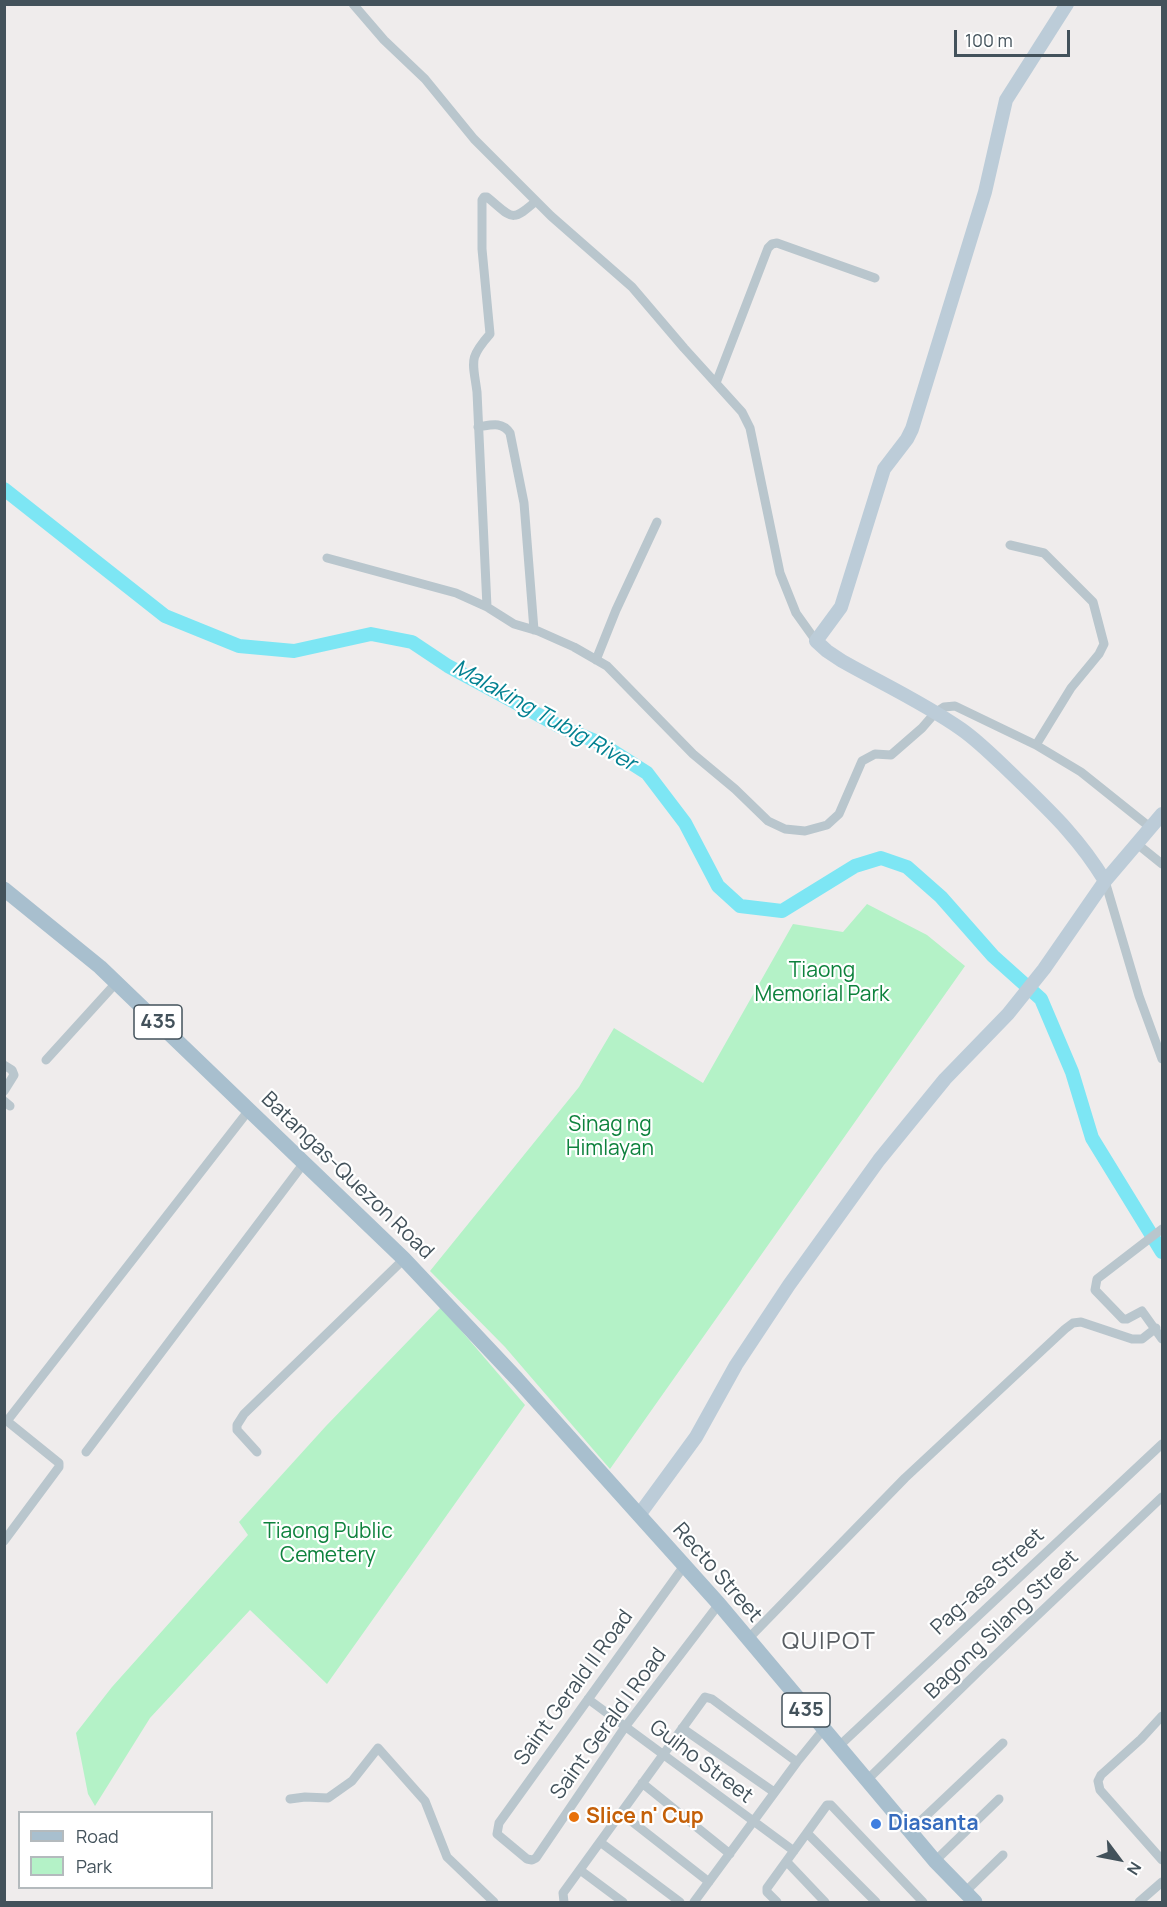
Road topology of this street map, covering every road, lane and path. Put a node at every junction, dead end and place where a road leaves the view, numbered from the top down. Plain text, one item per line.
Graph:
1 (353, 4) edge
2 (1067, 4) edge
3 (536, 201) junction
4 (875, 278) dead end
5 (716, 383) junction
6 (478, 427) junction
7 (657, 522) dead end
8 (1010, 545) dead end
9 (327, 558) dead end
10 (487, 607) junction
11 (534, 630) junction
12 (816, 641) junction
13 (596, 660) junction
14 (935, 713) junction
15 (1036, 744) junction
16 (1162, 814) edge
17 (1151, 828) junction
18 (1136, 843) junction
19 (1162, 864) edge
20 (1105, 881) junction
21 (4, 889) edge
22 (116, 983) junction
23 (1162, 1059) edge
24 (46, 1060) dead end
25 (4, 1065) edge
26 (4, 1091) edge
27 (249, 1110) junction
28 (304, 1163) junction
29 (1162, 1228) edge
30 (404, 1258) junction
31 (1156, 1328) junction
32 (1162, 1339) edge
33 (6, 1423) edge
34 (1162, 1444) edge
35 (86, 1452) dead end
36 (257, 1452) dead end
37 (1162, 1497) edge
38 (639, 1515) junction
39 (4, 1541) edge
40 (684, 1566) junction
41 (718, 1604) junction
42 (747, 1640) junction
43 (588, 1699) junction
44 (1162, 1716) edge
45 (625, 1727) junction
46 (682, 1728) junction
47 (823, 1730) junction
48 (1003, 1743) dead end
49 (838, 1747) junction
50 (663, 1756) junction
51 (797, 1762) junction
52 (867, 1780) junction
53 (642, 1783) junction
54 (774, 1792) junction
55 (290, 1799) dead end
56 (999, 1799) dead end
57 (621, 1813) junction
58 (753, 1822) junction
59 (910, 1831) junction
60 (807, 1833) junction
61 (600, 1842) junction
62 (794, 1851) junction
63 (730, 1854) junction
64 (1003, 1855) dead end
65 (527, 1859) joint
66 (1162, 1860) edge
67 (935, 1861) junction
68 (787, 1862) junction
69 (580, 1870) junction
70 (709, 1882) junction
71 (1162, 1882) edge
72 (970, 1897) edge
73 (494, 1902) edge
74 (564, 1902) edge
75 (622, 1902) edge
76 (680, 1902) edge
77 (694, 1902) edge
78 (777, 1902) edge
79 (825, 1902) edge
80 (876, 1902) edge
81 (923, 1902) edge
82 (1139, 1902) edge

1 - 3 street
2 - 12 street
3 - 5 street
3 - 6 street
4 - 5 street
5 - 12 street
6 - 10 street
6 - 11 street
7 - 13 street
8 - 15 street
9 - 10 street
10 - 11 street
11 - 13 street
12 - 14 street
13 - 14 street
14 - 15 street
14 - 20 street
15 - 17 street
16 - 17 street
17 - 18 street
18 - 19 street
18 - 20 street
20 - 23 street
20 - 38 street
21 - 22 main road, Batangas-Quezon Road / 435
22 - 24 street
22 - 27 main road, Batangas-Quezon Road / 435
25 - 26 street
27 - 28 main road, Batangas-Quezon Road / 435
27 - 33 street
28 - 30 main road, Batangas-Quezon Road / 435
28 - 35 street
29 - 31 street
30 - 36 street
30 - 38 main road, Batangas-Quezon Road / 435
31 - 32 street
31 - 42 street
33 - 39 street
34 - 49 street, Pag-asa Street
37 - 52 street, Bagong Silang Street
38 - 40 main road, Recto Street / 435
40 - 41 main road, Recto Street / 435
40 - 43 street, Saint Gerald II Road
41 - 42 main road, Recto Street / 435
41 - 45 street, Saint Gerald I Road
42 - 47 main road, Recto Street / 435
43 - 45 street, Guiho Street
43 - 65 street, Saint Gerald II Road
44 - 66 street
45 - 50 street, Guiho Street
45 - 65 street, Saint Gerald I Road
46 - 50 street
46 - 51 street
46 - 54 street
47 - 49 main road, Recto Street / 435
47 - 51 street
48 - 59 street
49 - 52 main road, Recto Street / 435
50 - 53 street
50 - 58 street, Guiho Street
51 - 54 street
52 - 59 main road, Recto Street / 435
53 - 57 street
53 - 63 street
54 - 58 street
55 - 73 street
56 - 67 street
57 - 61 street
57 - 70 street
58 - 62 street, Guiho Street
58 - 63 street
59 - 67 main road, Recto Street / 435
60 - 62 street
60 - 80 street
60 - 81 street
61 - 69 street
61 - 76 street
62 - 68 street
63 - 70 street
64 - 72 street
67 - 72 main road, Recto Street / 435
68 - 78 street
68 - 79 street
69 - 74 street
69 - 75 street
70 - 77 street
71 - 82 street

